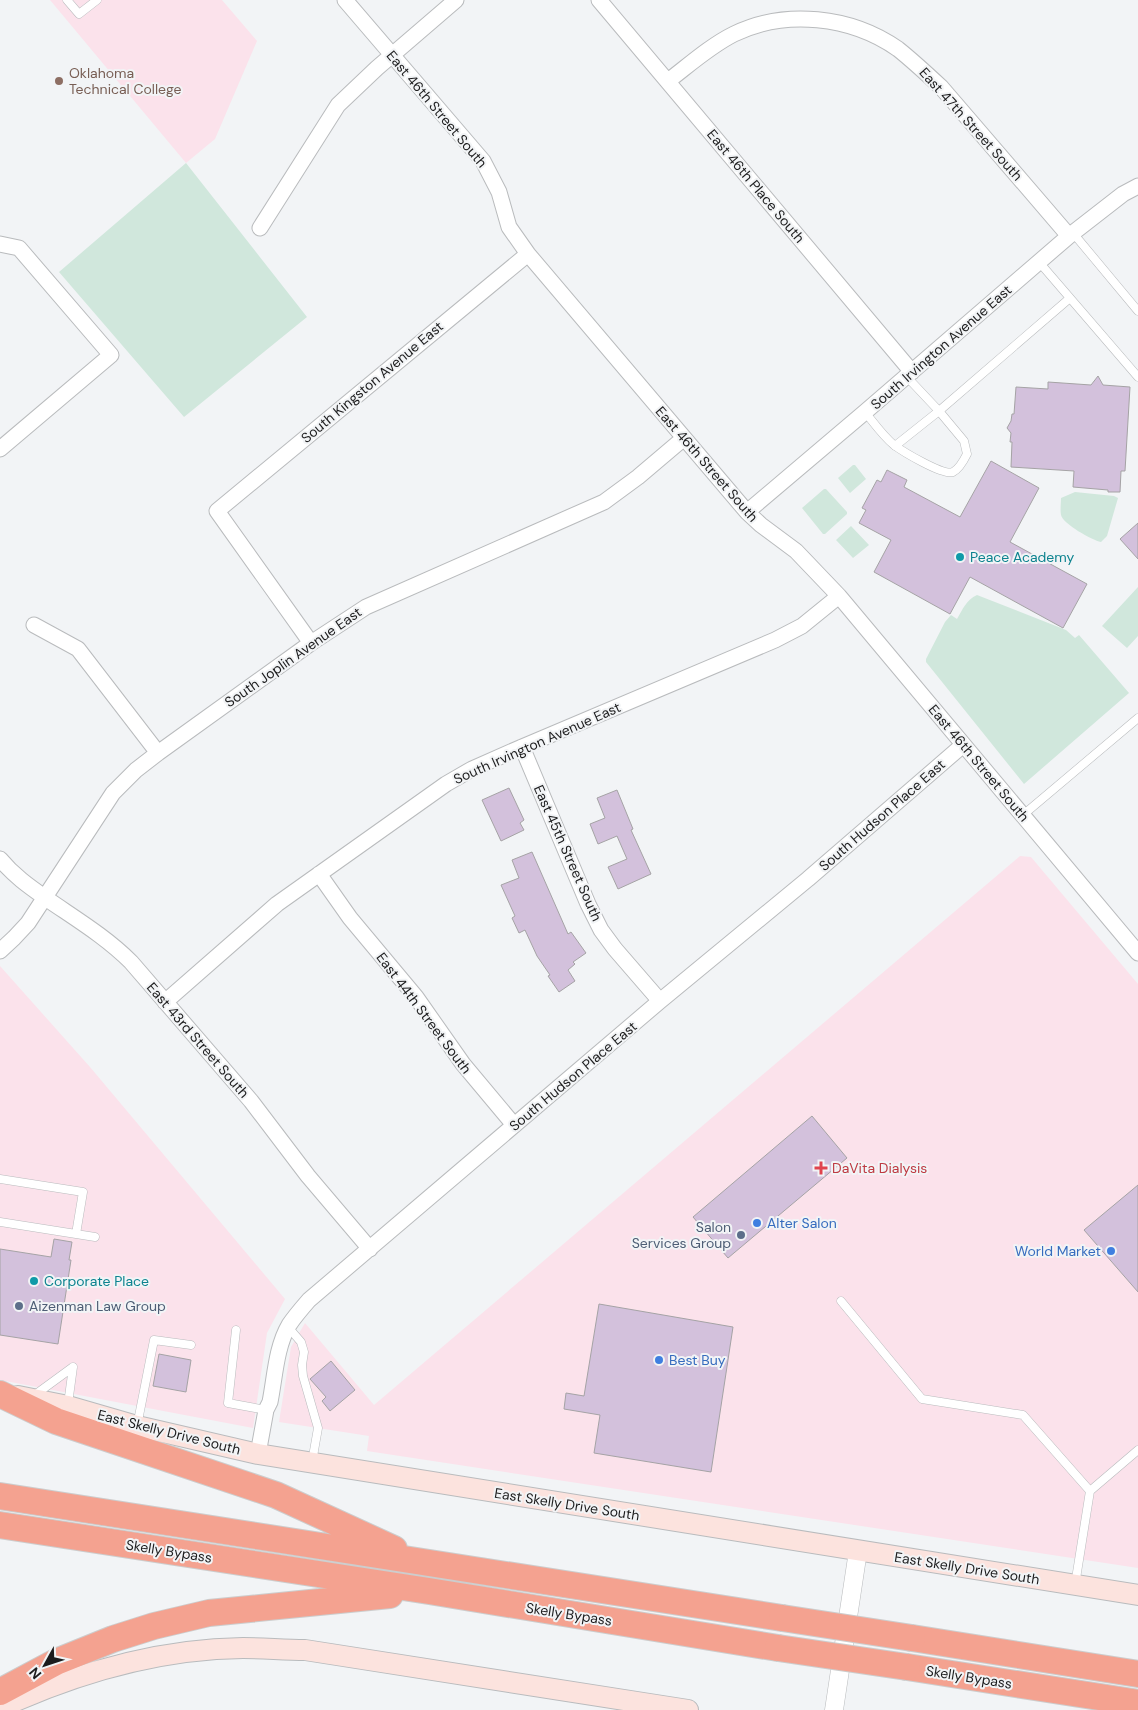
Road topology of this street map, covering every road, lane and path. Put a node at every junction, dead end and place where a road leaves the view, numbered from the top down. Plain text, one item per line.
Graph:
1 (67, 0) edge
2 (97, 0) edge
3 (345, 0) edge
4 (456, 0) edge
5 (599, 0) edge
6 (392, 55) junction
7 (668, 81) junction
8 (1138, 186) edge
9 (260, 228) dead end
10 (1071, 234) junction
11 (0, 244) edge
12 (528, 254) junction
13 (1039, 262) junction
14 (1070, 298) junction
15 (1138, 311) edge
16 (909, 374) junction
17 (1138, 377) edge
18 (938, 411) junction
19 (865, 412) junction
20 (684, 438) junction
21 (895, 446) junction
22 (0, 449) edge
23 (747, 512) junction
24 (839, 596) junction
25 (34, 625) dead end
26 (311, 643) junction
27 (1138, 718) edge
28 (963, 744) junction
29 (522, 747) junction
30 (158, 753) junction
31 (1023, 815) junction
32 (0, 859) edge
33 (318, 874) junction
34 (44, 897) junction
35 (0, 951) edge
36 (1138, 953) edge
37 (660, 1001) junction
38 (165, 1002) junction
39 (514, 1125) junction
40 (0, 1179) edge
41 (0, 1222) edge
42 (76, 1234) junction
43 (95, 1237) dead end
44 (370, 1249) junction
45 (841, 1301) dead end
46 (288, 1327) junction
47 (236, 1330) dead end
48 (191, 1345) dead end
49 (0, 1394) edge
50 (30, 1398) junction
51 (68, 1406) junction
52 (266, 1410) junction
53 (137, 1426) junction
54 (1138, 1450) edge
55 (258, 1454) junction
56 (311, 1463) junction
57 (1090, 1491) junction
58 (0, 1496) edge
59 (0, 1525) edge
60 (858, 1551) junction
61 (425, 1562) junction
62 (1075, 1585) junction
63 (429, 1591) junction
64 (1138, 1595) edge
65 (1138, 1674) edge
66 (0, 1692) edge
67 (1138, 1703) edge
68 (0, 1708) edge
69 (688, 1710) edge
70 (834, 1710) edge

1 - 2 lane
3 - 6 street, East 46th Street South
4 - 6 street
5 - 7 street, East 46th Place South
6 - 9 street
6 - 12 street, East 46th Street South
7 - 10 street, East 47th Street South
7 - 16 street, East 46th Place South
8 - 10 street, South Irvington Avenue East
10 - 13 street, South Irvington Avenue East
10 - 15 lane
11 - 22 street
12 - 20 street, East 46th Street South
12 - 26 street, South Kingston Avenue East
13 - 14 lane
13 - 16 street, South Irvington Avenue East
14 - 17 lane
14 - 18 lane
16 - 18 lane
16 - 19 street, South Irvington Avenue East
18 - 21 lane
18 - 21 lane
19 - 21 lane
19 - 23 street, South Irvington Avenue East
20 - 23 street, East 46th Street South
20 - 26 street, South Joplin Avenue East
23 - 24 street, East 46th Street South
24 - 28 street, East 46th Street South
24 - 29 street, South Irvington Avenue East
25 - 30 street
26 - 30 street, South Joplin Avenue East
27 - 31 lane
28 - 31 street, East 46th Street South
28 - 37 street, South Hudson Place East
29 - 33 street, South Irvington Avenue East
29 - 37 street, East 45th Street South
30 - 34 street, South Joplin Avenue East
31 - 36 street, East 46th Street South
32 - 34 street, East 43rd Street South
33 - 38 street, South Irvington Avenue East
33 - 39 street, East 44th Street South
34 - 35 street, South Joplin Avenue East
34 - 38 street, East 43rd Street South
37 - 39 street, South Hudson Place East
38 - 44 street, East 43rd Street South
39 - 44 street, South Hudson Place East
40 - 42 lane
41 - 42 lane
42 - 43 lane
44 - 46 street, South Hudson Place East
45 - 57 lane
46 - 52 street, South Hudson Place East
46 - 56 lane
47 - 52 lane
48 - 53 lane
49 - 50 main road, East Skelly Drive South
49 - 61 highway
50 - 51 main road, East Skelly Drive South
50 - 51 lane
51 - 53 main road, East Skelly Drive South
52 - 55 street, South Hudson Place East
53 - 55 main road, East Skelly Drive South
54 - 57 lane
55 - 56 main road, East Skelly Drive South
56 - 60 main road, East Skelly Drive South
57 - 62 lane
58 - 61 highway, Skelly Bypass
59 - 63 highway, Skelly Bypass
60 - 62 main road, East Skelly Drive South
60 - 70 street
61 - 65 highway, Skelly Bypass, bridge
62 - 64 main road, East Skelly Drive South
63 - 66 highway
63 - 67 highway, Skelly Bypass, bridge
68 - 69 main road

